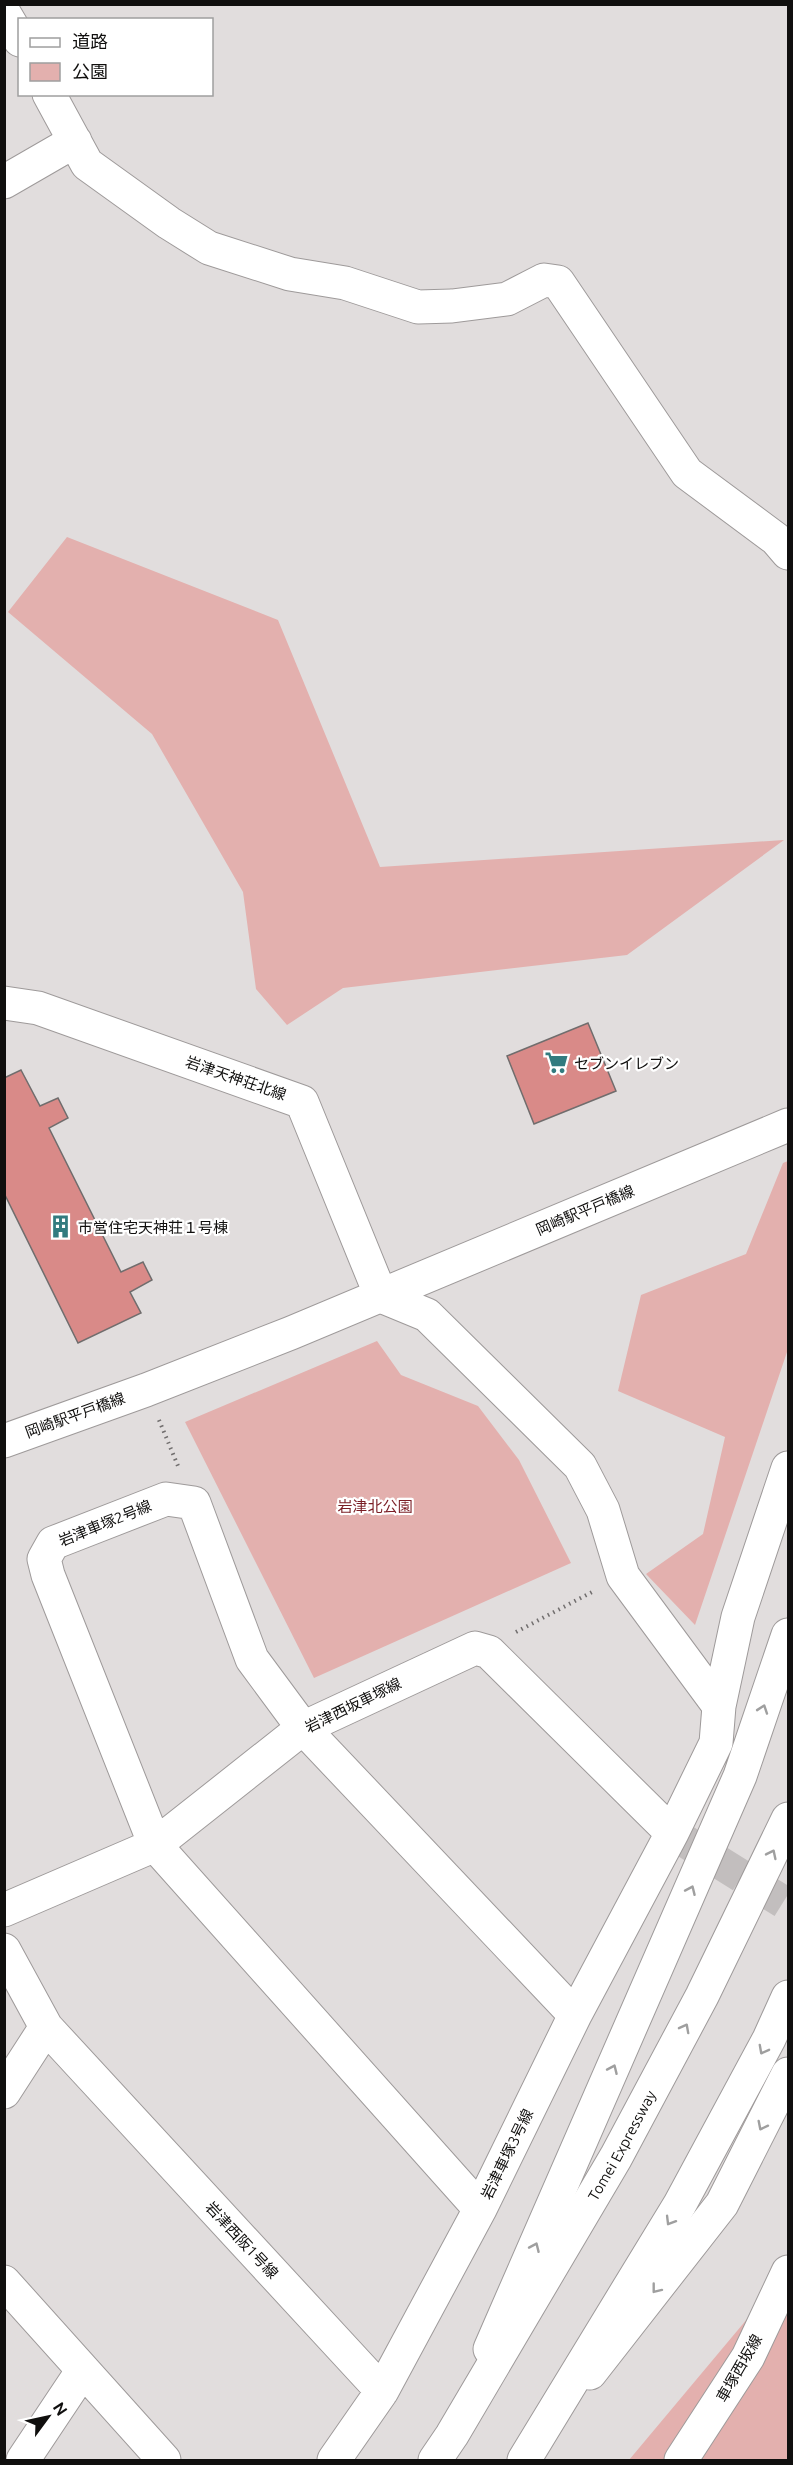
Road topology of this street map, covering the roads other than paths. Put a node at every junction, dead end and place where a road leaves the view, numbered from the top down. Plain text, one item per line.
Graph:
1 (4, 13) edge
2 (18, 37) edge
3 (50, 96) edge
4 (75, 141) junction
5 (4, 182) edge
6 (789, 553) edge
7 (4, 1003) edge
8 (789, 1125) edge
9 (381, 1296) junction
10 (4, 1441) edge
11 (789, 1468) edge
12 (789, 1635) edge
13 (719, 1706) junction
14 (303, 1728) junction
15 (789, 1819) edge
16 (672, 1833) junction
17 (155, 1845) junction
18 (4, 1911) edge
19 (4, 1950) edge
20 (789, 1997) edge
21 (575, 2015) junction
22 (46, 2026) junction
23 (789, 2074) edge
24 (4, 2092) edge
25 (480, 2209) junction
26 (789, 2272) edge
27 (4, 2282) edge
28 (83, 2370) junction
29 (382, 2391) junction
30 (443, 2448) edge
31 (528, 2453) edge
32 (23, 2460) edge
33 (164, 2460) edge
34 (334, 2460) edge
35 (681, 2460) edge

1 - 2 main road
3 - 4 main road
4 - 5 main road
4 - 6 main road
7 - 9 main road, 岩津天神荘北線
8 - 9 main road, 岡崎駅平戸橋線
9 - 10 main road, 岡崎駅平戸橋線
9 - 13 main road
11 - 13 main road, 岩津車塚3号線
30 -> 12 main road
13 - 16 main road, 岩津車塚3号線
14 - 16 main road, 岩津西坂車塚線
14 - 17 main road, 岩津西坂車塚線
14 - 17 main road, 岩津車塚2号線
14 - 21 main road
30 -> 15 main road, Tomei Expressway
16 - 21 main road, 岩津車塚3号線
17 - 18 main road, 岩津西坂車塚線
17 - 25 main road, 岩津車塚3号線
19 - 22 main road, 岩津西阪1号線
20 -> 31 main road
21 - 25 main road, 岩津車塚3号線
22 - 24 main road
22 - 29 main road, 岩津西阪1号線
23 -> 31 main road
25 - 29 main road
26 - 35 main road, 車塚西坂線
27 - 28 main road
28 - 32 main road
28 - 33 main road
29 - 34 main road

